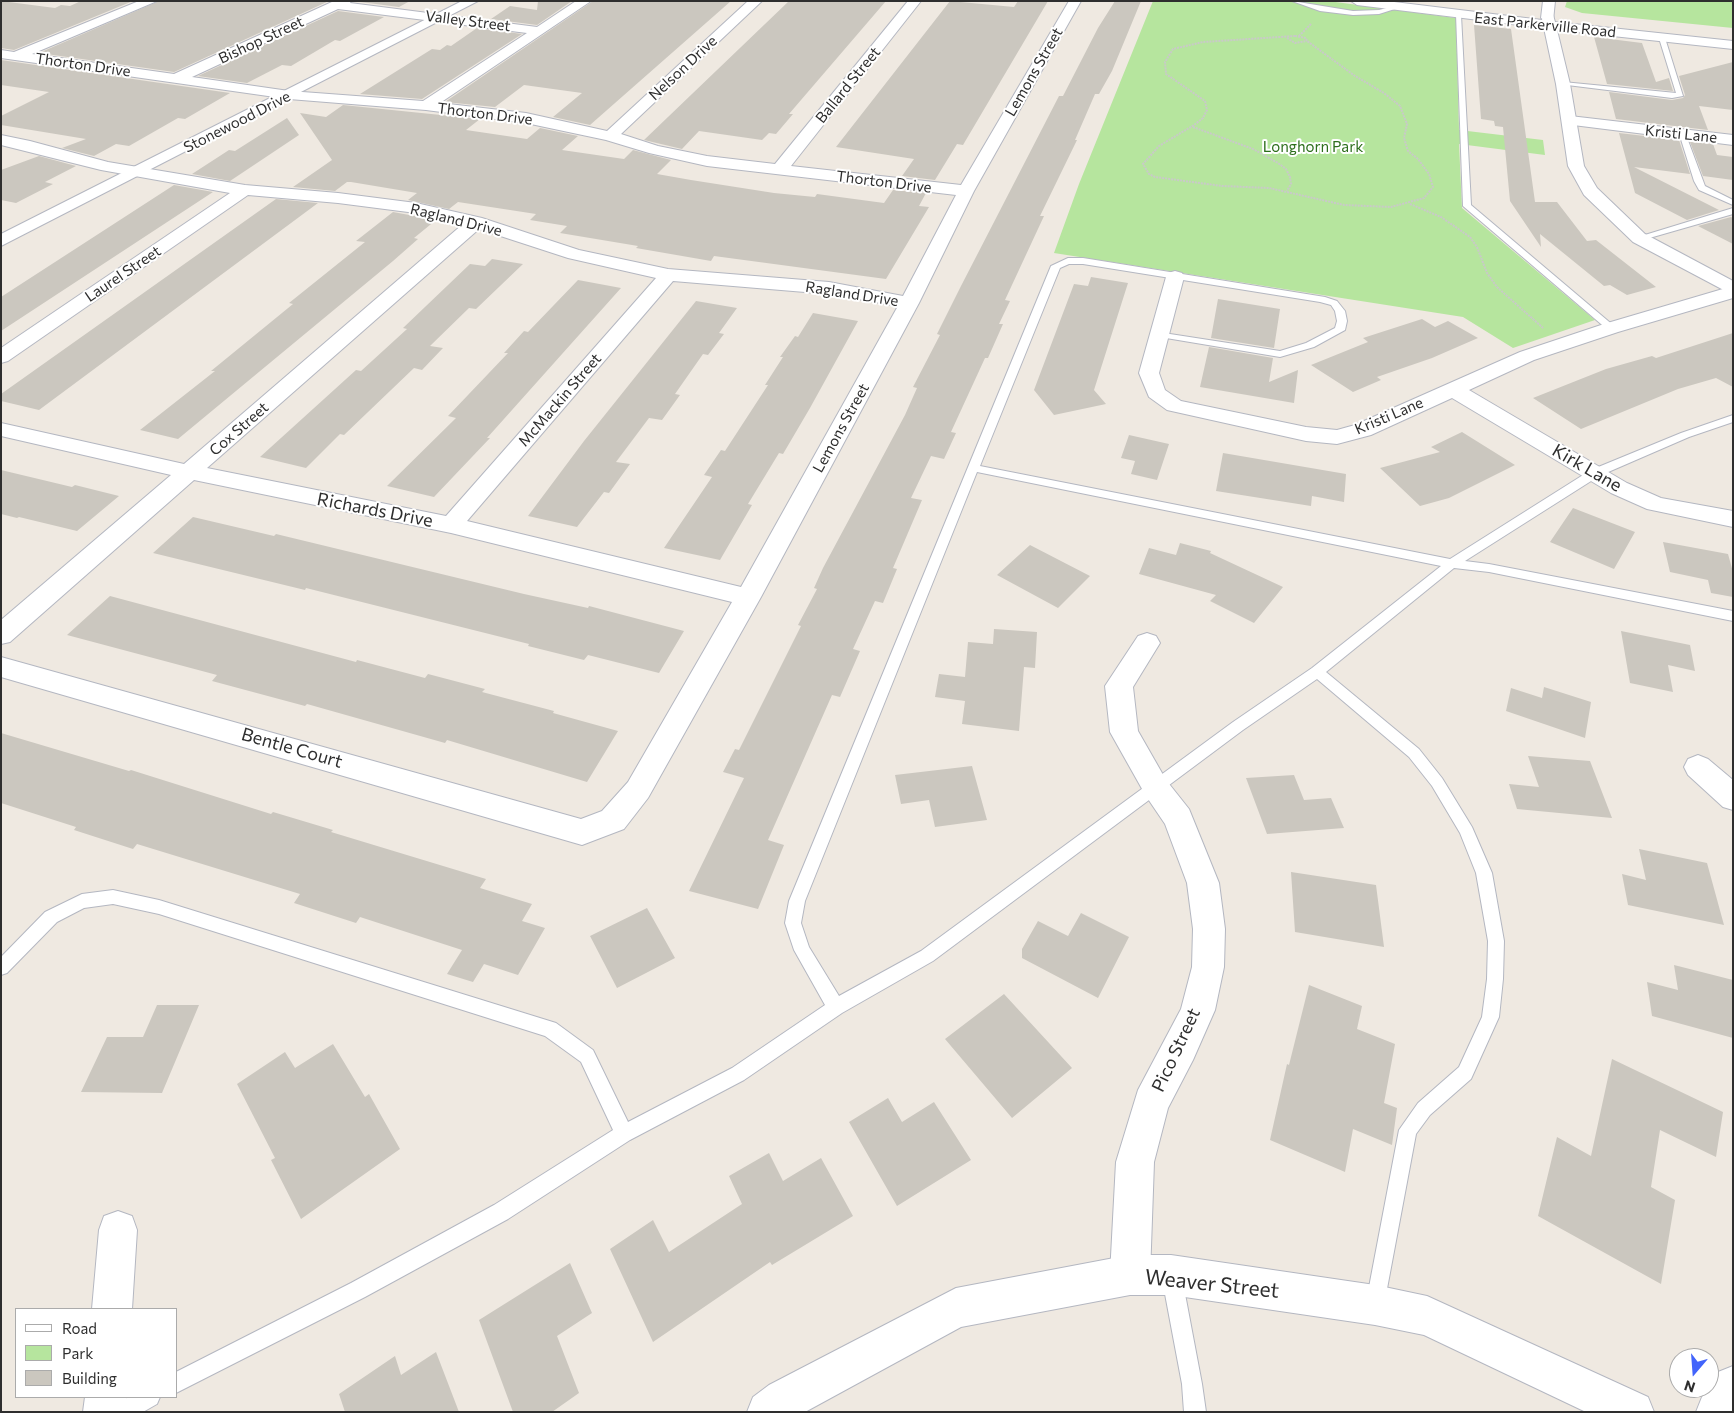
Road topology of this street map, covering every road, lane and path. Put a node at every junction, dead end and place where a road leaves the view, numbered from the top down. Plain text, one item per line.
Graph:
1 (151, 1) edge
2 (472, 1) edge
3 (585, 1) edge
4 (756, 1) edge
5 (915, 1) edge
6 (1075, 1) edge
7 (1295, 1) edge
8 (1357, 1) edge
9 (1549, 1) edge
10 (341, 3) edge
11 (1398, 4) edge
12 (1458, 15) junction
13 (440, 18) junction
14 (1548, 21) junction
15 (1312, 23) dead end
16 (540, 31) junction
17 (1299, 36) junction
18 (1287, 38) junction
19 (1662, 38) junction
20 (1733, 38) edge
21 (1307, 41) junction
22 (1733, 45) edge
23 (1, 54) edge
24 (17, 56) junction
25 (176, 79) junction
26 (1563, 84) junction
27 (289, 95) junction
28 (426, 106) junction
29 (1570, 121) junction
30 (1192, 126) junction
31 (1682, 135) junction
32 (610, 136) junction
33 (1, 140) edge
34 (1733, 140) edge
35 (780, 169) junction
36 (137, 172) junction
37 (245, 190) junction
38 (966, 191) junction
39 (1286, 191) junction
40 (1733, 203) edge
41 (1409, 204) junction
42 (1733, 211) edge
43 (476, 222) junction
44 (1639, 238) junction
45 (1, 241) edge
46 (668, 275) junction
47 (1174, 277) junction
48 (1733, 291) edge
49 (909, 303) junction
50 (1611, 328) junction
51 (1549, 331) dead end
52 (1160, 334) junction
53 (1, 357) edge
54 (1452, 389) junction
55 (1733, 418) edge
56 (1, 429) edge
57 (973, 468) junction
58 (189, 472) junction
59 (1595, 473) junction
60 (1733, 519) edge
61 (451, 525) junction
62 (1452, 564) junction
63 (748, 597) junction
64 (1733, 616) edge
65 (1, 635) edge
66 (1147, 643) dead end
67 (1, 667) edge
68 (1317, 672) junction
69 (1698, 767) dead end
70 (1156, 788) junction
71 (1733, 798) edge
72 (582, 832) joint
73 (1, 968) edge
74 (836, 1007) junction
75 (624, 1134) junction
76 (118, 1230) dead end
77 (1130, 1275) junction
78 (1171, 1275) junction
79 (1375, 1305) junction
80 (112, 1308) edge
81 (178, 1383) edge
82 (1733, 1387) edge
83 (106, 1398) edge
84 (148, 1398) edge
85 (104, 1412) edge
86 (121, 1412) edge
87 (768, 1412) edge
88 (1195, 1412) edge
89 (1632, 1412) edge
90 (1717, 1412) edge

1 - 24 street
2 - 13 street, Stonewood Drive
3 - 16 street
4 - 32 street, Nelson Drive
5 - 35 street, Ballard Street
6 - 38 street, Lemons Street
7 - 11 lane
8 - 11 street, East Parkerville Road
9 - 14 street
10 - 13 street, Valley Street
10 - 25 street, Bishop Street
11 - 12 street, East Parkerville Road
11 - 14 street, East Parkerville Road
12 - 14 street, East Parkerville Road
12 - 50 lane
13 - 16 street, Valley Street
13 - 27 street, Stonewood Drive
14 - 19 street, East Parkerville Road
14 - 20 street, East Parkerville Road
14 - 26 street
15 - 17 path
16 - 28 street
17 - 18 path
17 - 21 path
18 - 21 path
18 - 30 path
19 - 22 street, East Parkerville Road
19 - 26 lane
21 - 41 path
23 - 24 street, Thorton Drive
24 - 25 street, Thorton Drive
25 - 27 street, Thorton Drive
26 - 29 street
27 - 28 street, Thorton Drive
27 - 36 street, Stonewood Drive
28 - 32 street, Thorton Drive
29 - 31 street, Kristi Lane
29 - 44 street
30 - 39 path
30 - 39 path
31 - 34 street, Kristi Lane
31 - 40 lane
32 - 35 street, Thorton Drive
33 - 36 street, Ragland Drive
35 - 38 street, Thorton Drive
36 - 37 street, Ragland Drive
36 - 45 street, Stonewood Drive
37 - 43 street, Ragland Drive
37 - 53 street, Laurel Street
38 - 49 street, Lemons Street
39 - 41 path
41 - 51 path
42 - 44 lane
43 - 46 street, Ragland Drive
43 - 58 street, Cox Street
44 - 48 street
46 - 49 street, Ragland Drive
46 - 61 street, McMackin Street
47 - 52 street, Kristi Lane
47 - 52 lane
47 - 57 lane
48 - 50 street, Kristi Lane
49 - 63 street, Lemons Street
50 - 54 street, Kristi Lane
52 - 54 street, Kristi Lane
54 - 59 street, Kirk Lane
55 - 59 lane
56 - 58 street, Richards Drive
57 - 62 lane
57 - 74 lane
58 - 61 street, Richards Drive
58 - 65 street, Cox Street
59 - 60 street, Kirk Lane
59 - 62 lane
61 - 63 street, Richards Drive
62 - 64 lane
62 - 68 lane
63 - 72 street, Lemons Street
66 - 70 street, Pico Street
67 - 72 street, Bentle Court
68 - 70 lane
68 - 79 lane
69 - 71 street
70 - 74 lane
70 - 77 street, Pico Street
73 - 75 lane
74 - 75 lane
75 - 81 lane
76 - 80 street
77 - 78 street, Weaver Street
77 - 87 street, Weaver Street
78 - 79 street, Weaver Street
78 - 88 lane
79 - 89 street, Weaver Street
82 - 90 street
83 - 85 street
84 - 86 lane

